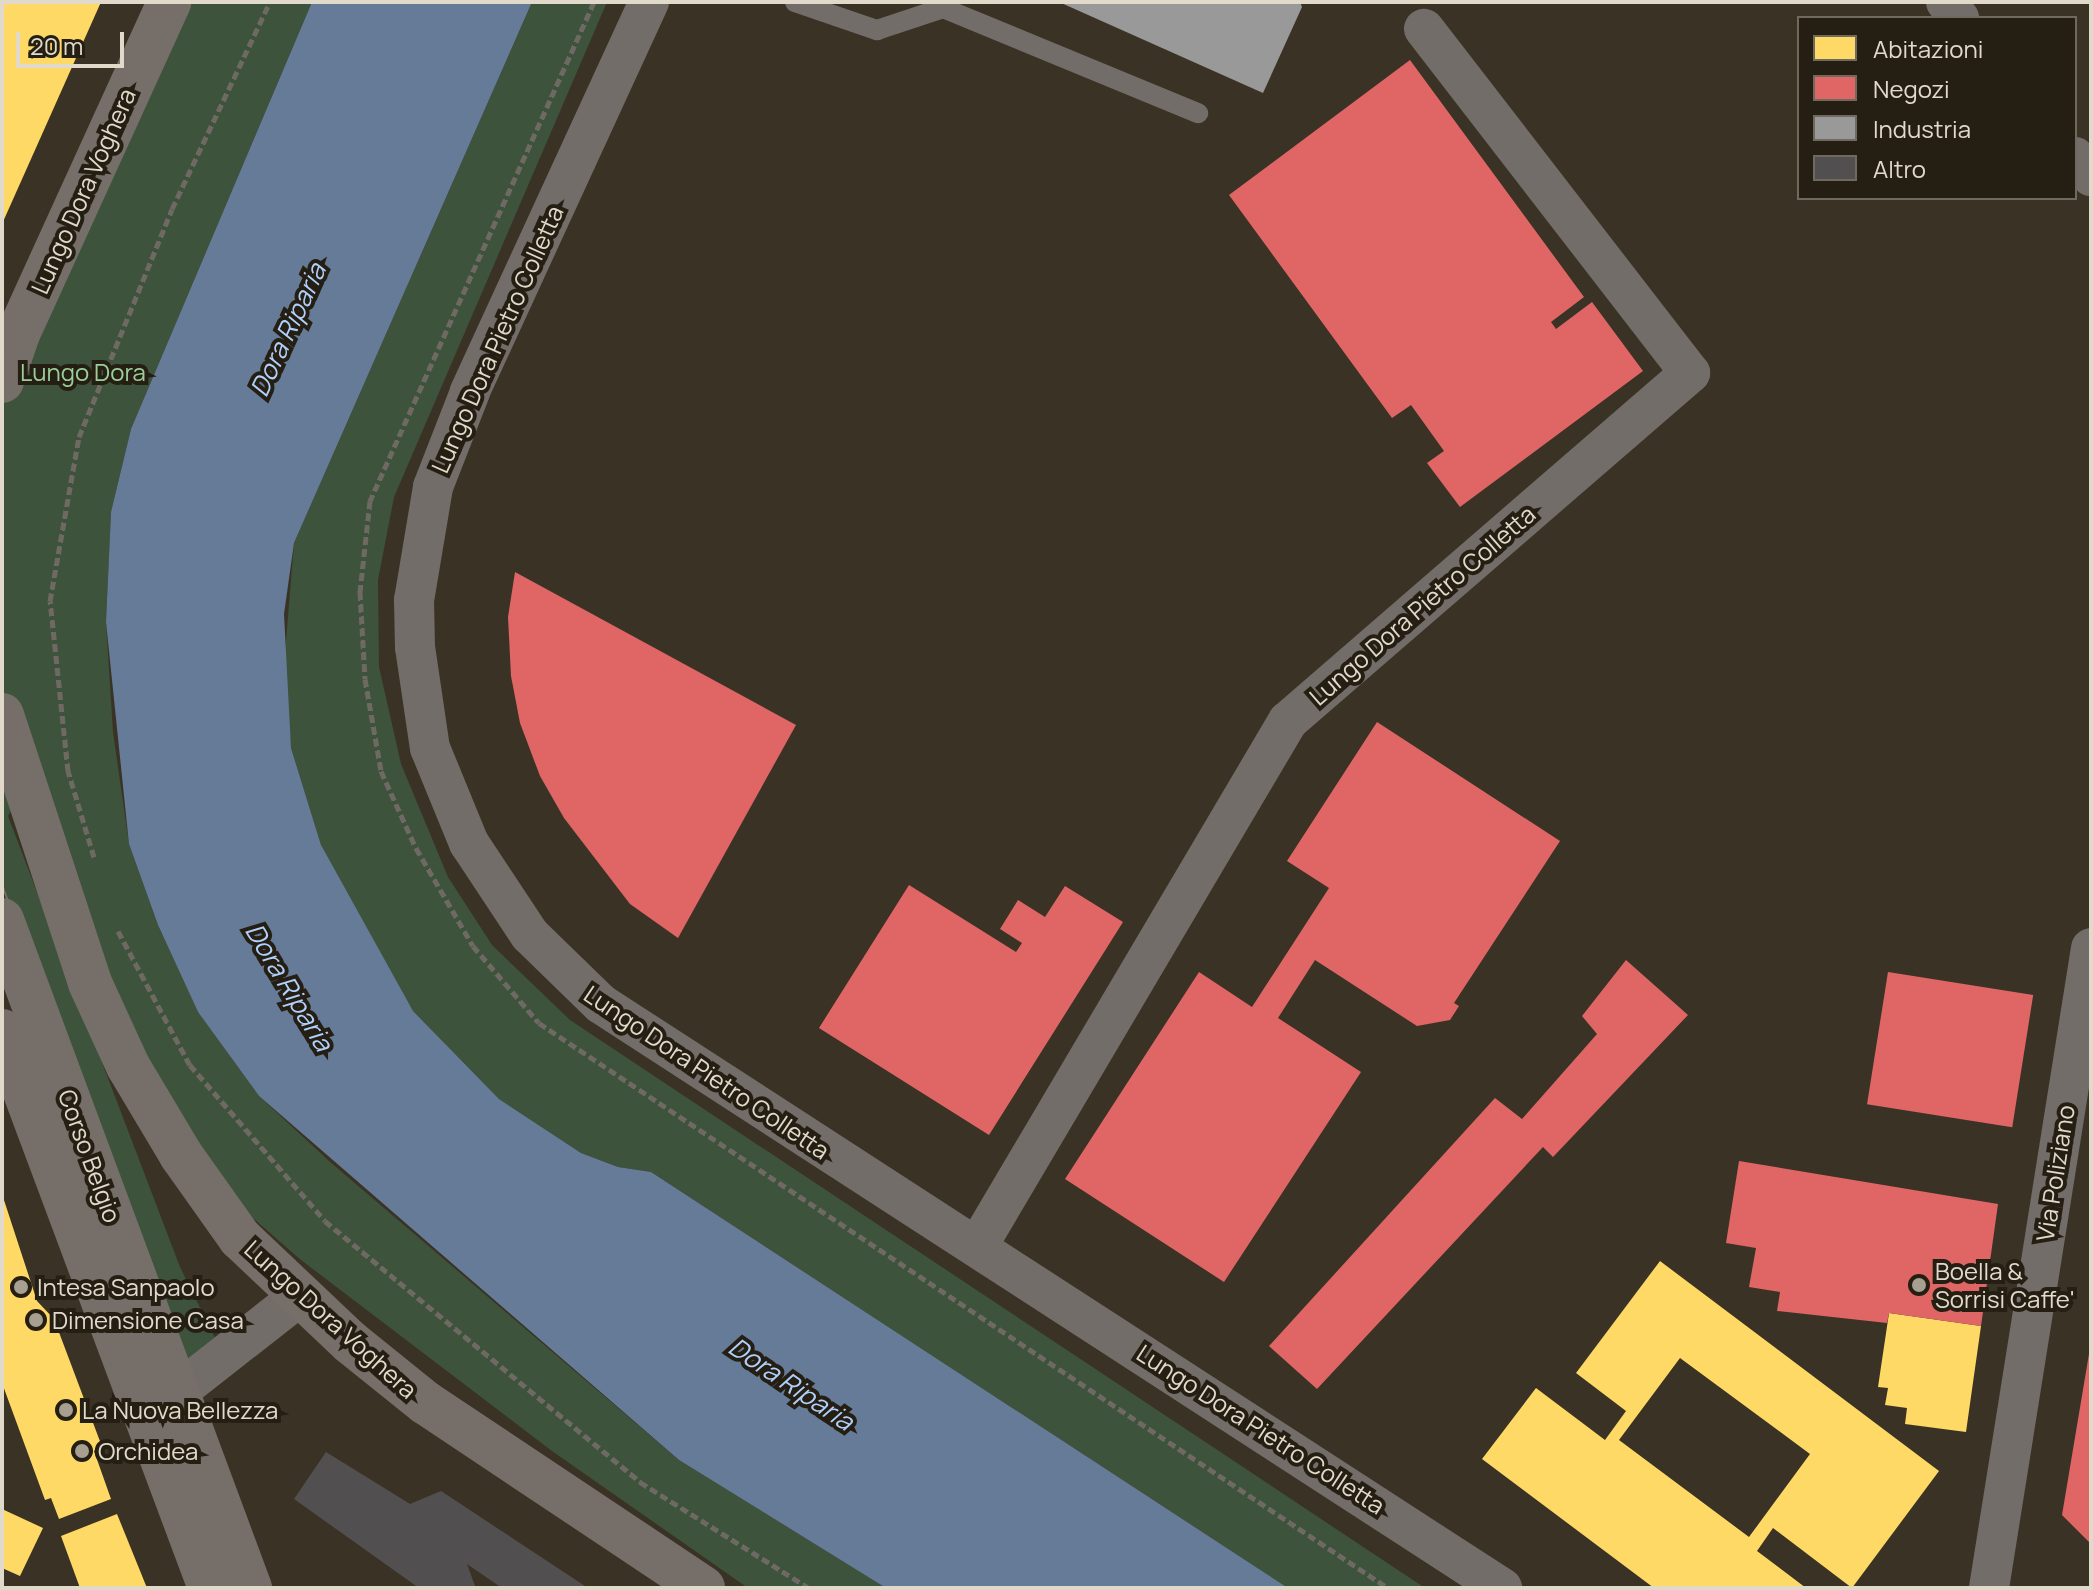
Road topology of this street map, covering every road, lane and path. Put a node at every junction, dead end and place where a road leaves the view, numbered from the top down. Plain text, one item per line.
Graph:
1 (169, 2) edge
2 (270, 2) edge
3 (594, 2) edge
4 (649, 2) edge
5 (795, 2) edge
6 (1424, 29) dead end
7 (1198, 113) dead end
8 (2077, 159) edge
9 (2091, 176) edge
10 (2, 381) edge
11 (2, 715) edge
12 (99, 873) dead end
13 (113, 916) dead end
14 (2, 920) edge
15 (2091, 948) edge
16 (2, 1031) edge
17 (977, 1247) junction
18 (300, 1296) junction
19 (162, 1404) junction
20 (210, 1588) edge
21 (250, 1588) edge
22 (703, 1588) edge
23 (809, 1588) edge
24 (1388, 1588) edge
25 (1502, 1588) edge
26 (1989, 1588) edge

1 - 10 street, Lungo Dora Voghera
2 - 12 path
3 - 24 path
4 - 17 street, Lungo Dora Pietro Colletta
5 - 7 lane
6 - 17 street, Lungo Dora Pietro Colletta
8 - 9 street
11 - 18 street, Lungo Dora Voghera
13 - 23 path
14 - 19 street, Corso Belgio
15 - 26 street, Via Poliziano
16 - 19 street, Corso Belgio
17 - 25 street, Lungo Dora Pietro Colletta
18 - 19 street
18 - 22 street, Lungo Dora Voghera
19 - 20 street, Corso Belgio
19 - 21 street, Corso Belgio

